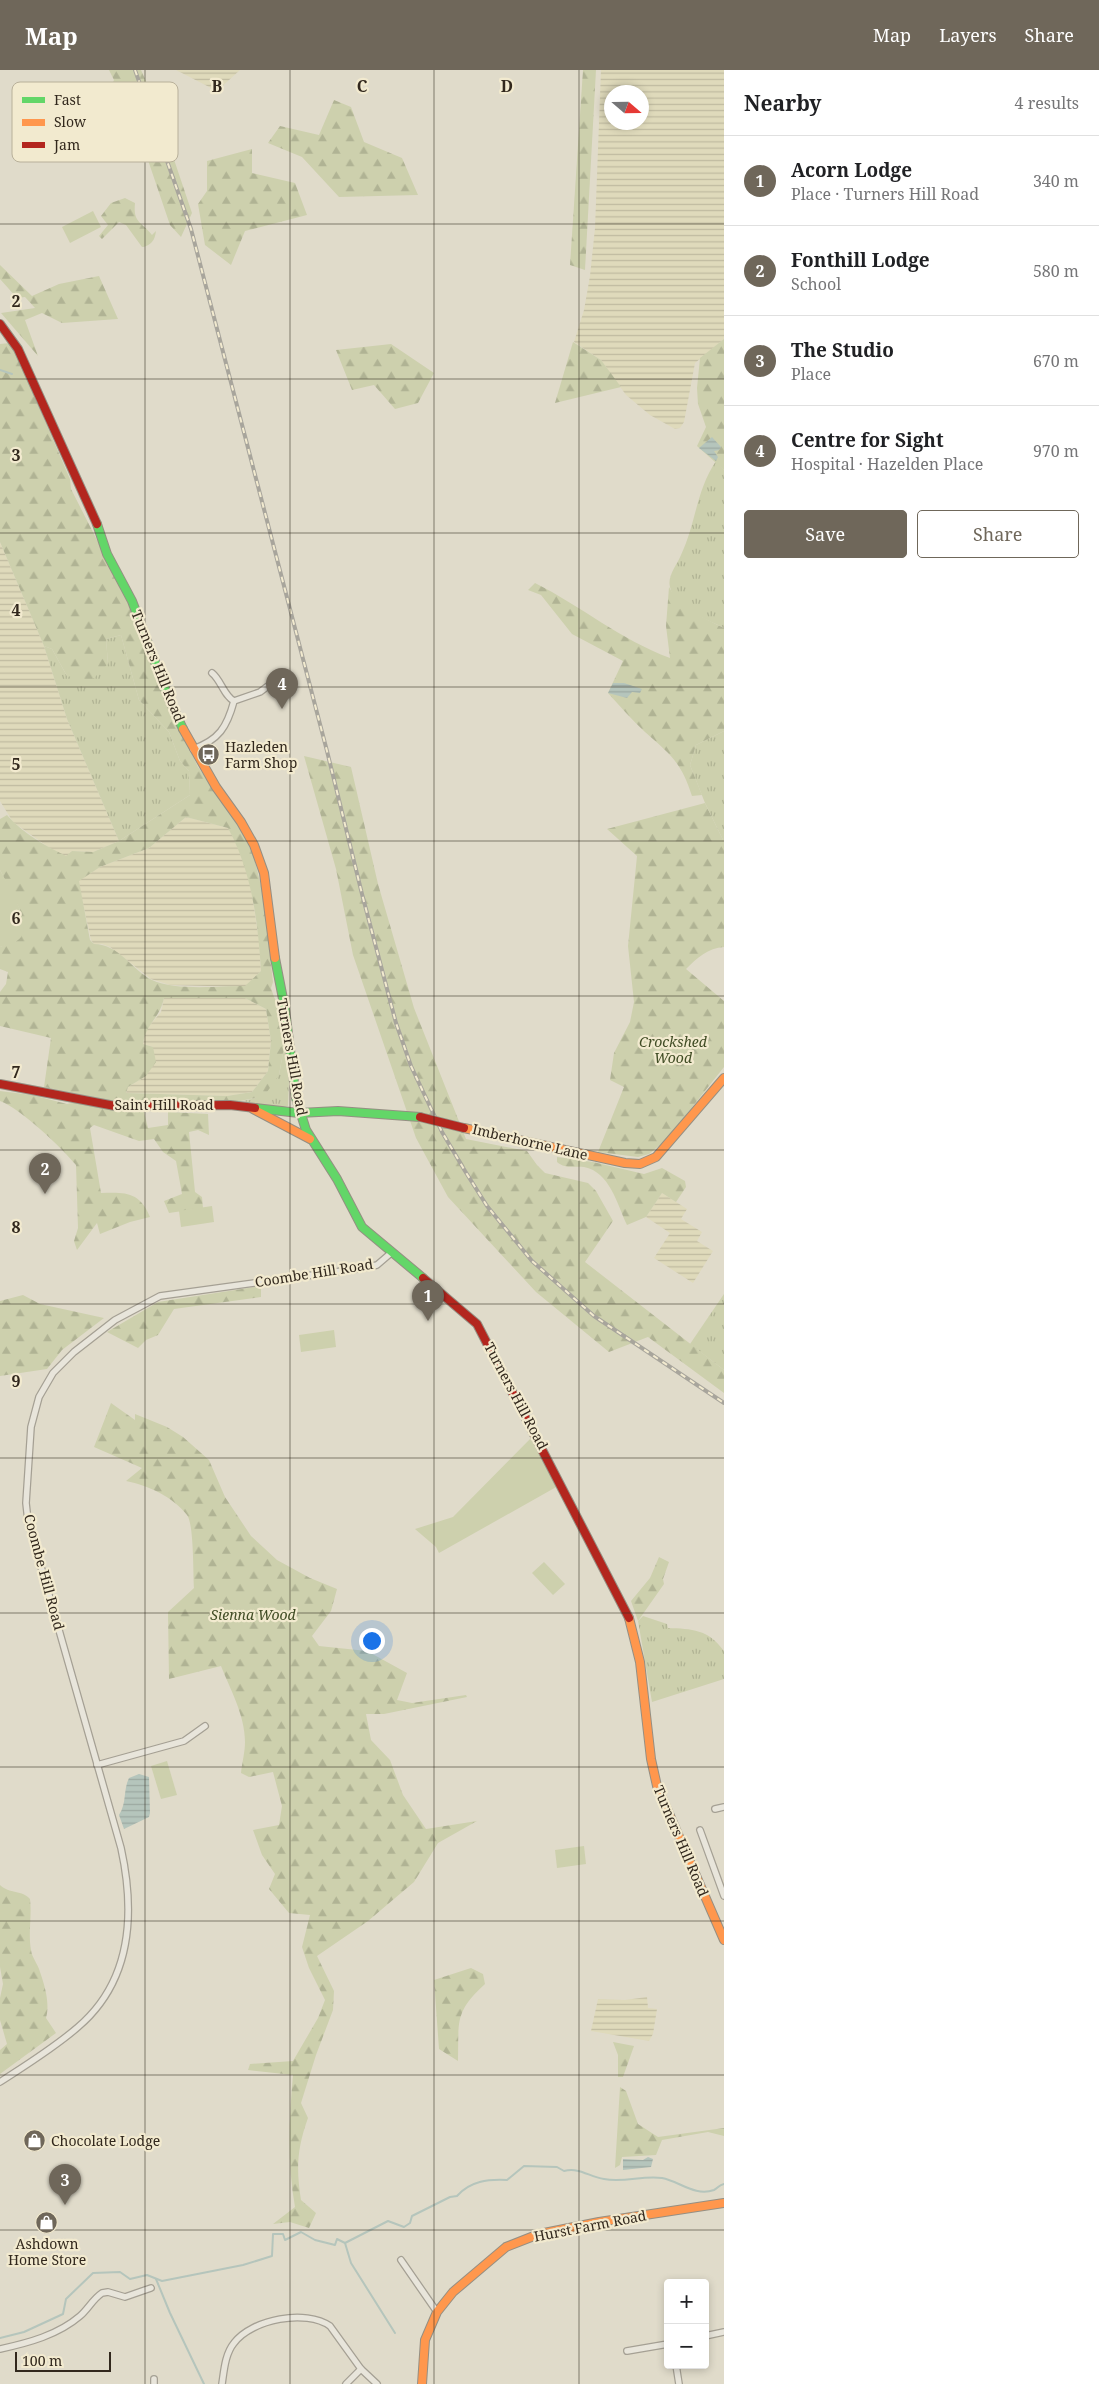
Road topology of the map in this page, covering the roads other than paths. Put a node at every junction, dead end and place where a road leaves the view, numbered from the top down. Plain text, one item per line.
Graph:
1 (0, 324) edge
2 (212, 673) dead end
3 (276, 680) dead end
4 (234, 701) junction
5 (193, 749) junction
6 (724, 1078) edge
7 (0, 1084) edge
8 (249, 1107) junction
9 (300, 1112) junction
10 (311, 1140) junction
11 (391, 1253) junction
12 (205, 1726) dead end
13 (97, 1765) junction
14 (724, 1807) edge
15 (715, 1809) dead end
16 (700, 1830) dead end
17 (724, 1873) edge
18 (717, 1876) junction
19 (724, 1896) edge
20 (724, 1940) edge
21 (0, 2082) edge
22 (724, 2203) edge
23 (402, 2260) dead end
24 (152, 2288) dead end
25 (437, 2312) junction
26 (724, 2332) edge
27 (709, 2335) edge
28 (664, 2345) edge
29 (0, 2349) edge
30 (628, 2351) dead end
31 (361, 2369) junction
32 (677, 2369) edge
33 (222, 2384) edge
34 (346, 2384) edge
35 (377, 2384) edge
36 (422, 2384) edge
37 (679, 2384) edge

1 - 5 main road, Turners Hill Road
2 - 4 street
3 - 4 street
4 - 5 street
5 - 9 main road, Turners Hill Road
6 - 9 main road, Imberhorne Lane, bridge
7 - 8 main road, Saint Hill Road
8 - 9 main road, Saint Hill Road
8 - 10 main road
9 - 10 main road, Turners Hill Road
10 - 11 main road, Turners Hill Road
11 - 13 street, Coombe Hill Road
11 - 20 main road, Turners Hill Road
12 - 13 street
13 - 21 street, Coombe Hill Road
14 - 15 street
16 - 18 street
17 - 18 street
18 - 19 street
22 - 25 main road, Hurst Farm Road
23 - 25 street
24 - 29 street
25 - 36 main road, Hurst Farm Road
26 - 27 street
28 - 30 street
31 - 33 street
31 - 34 street
31 - 35 street
32 - 37 street

